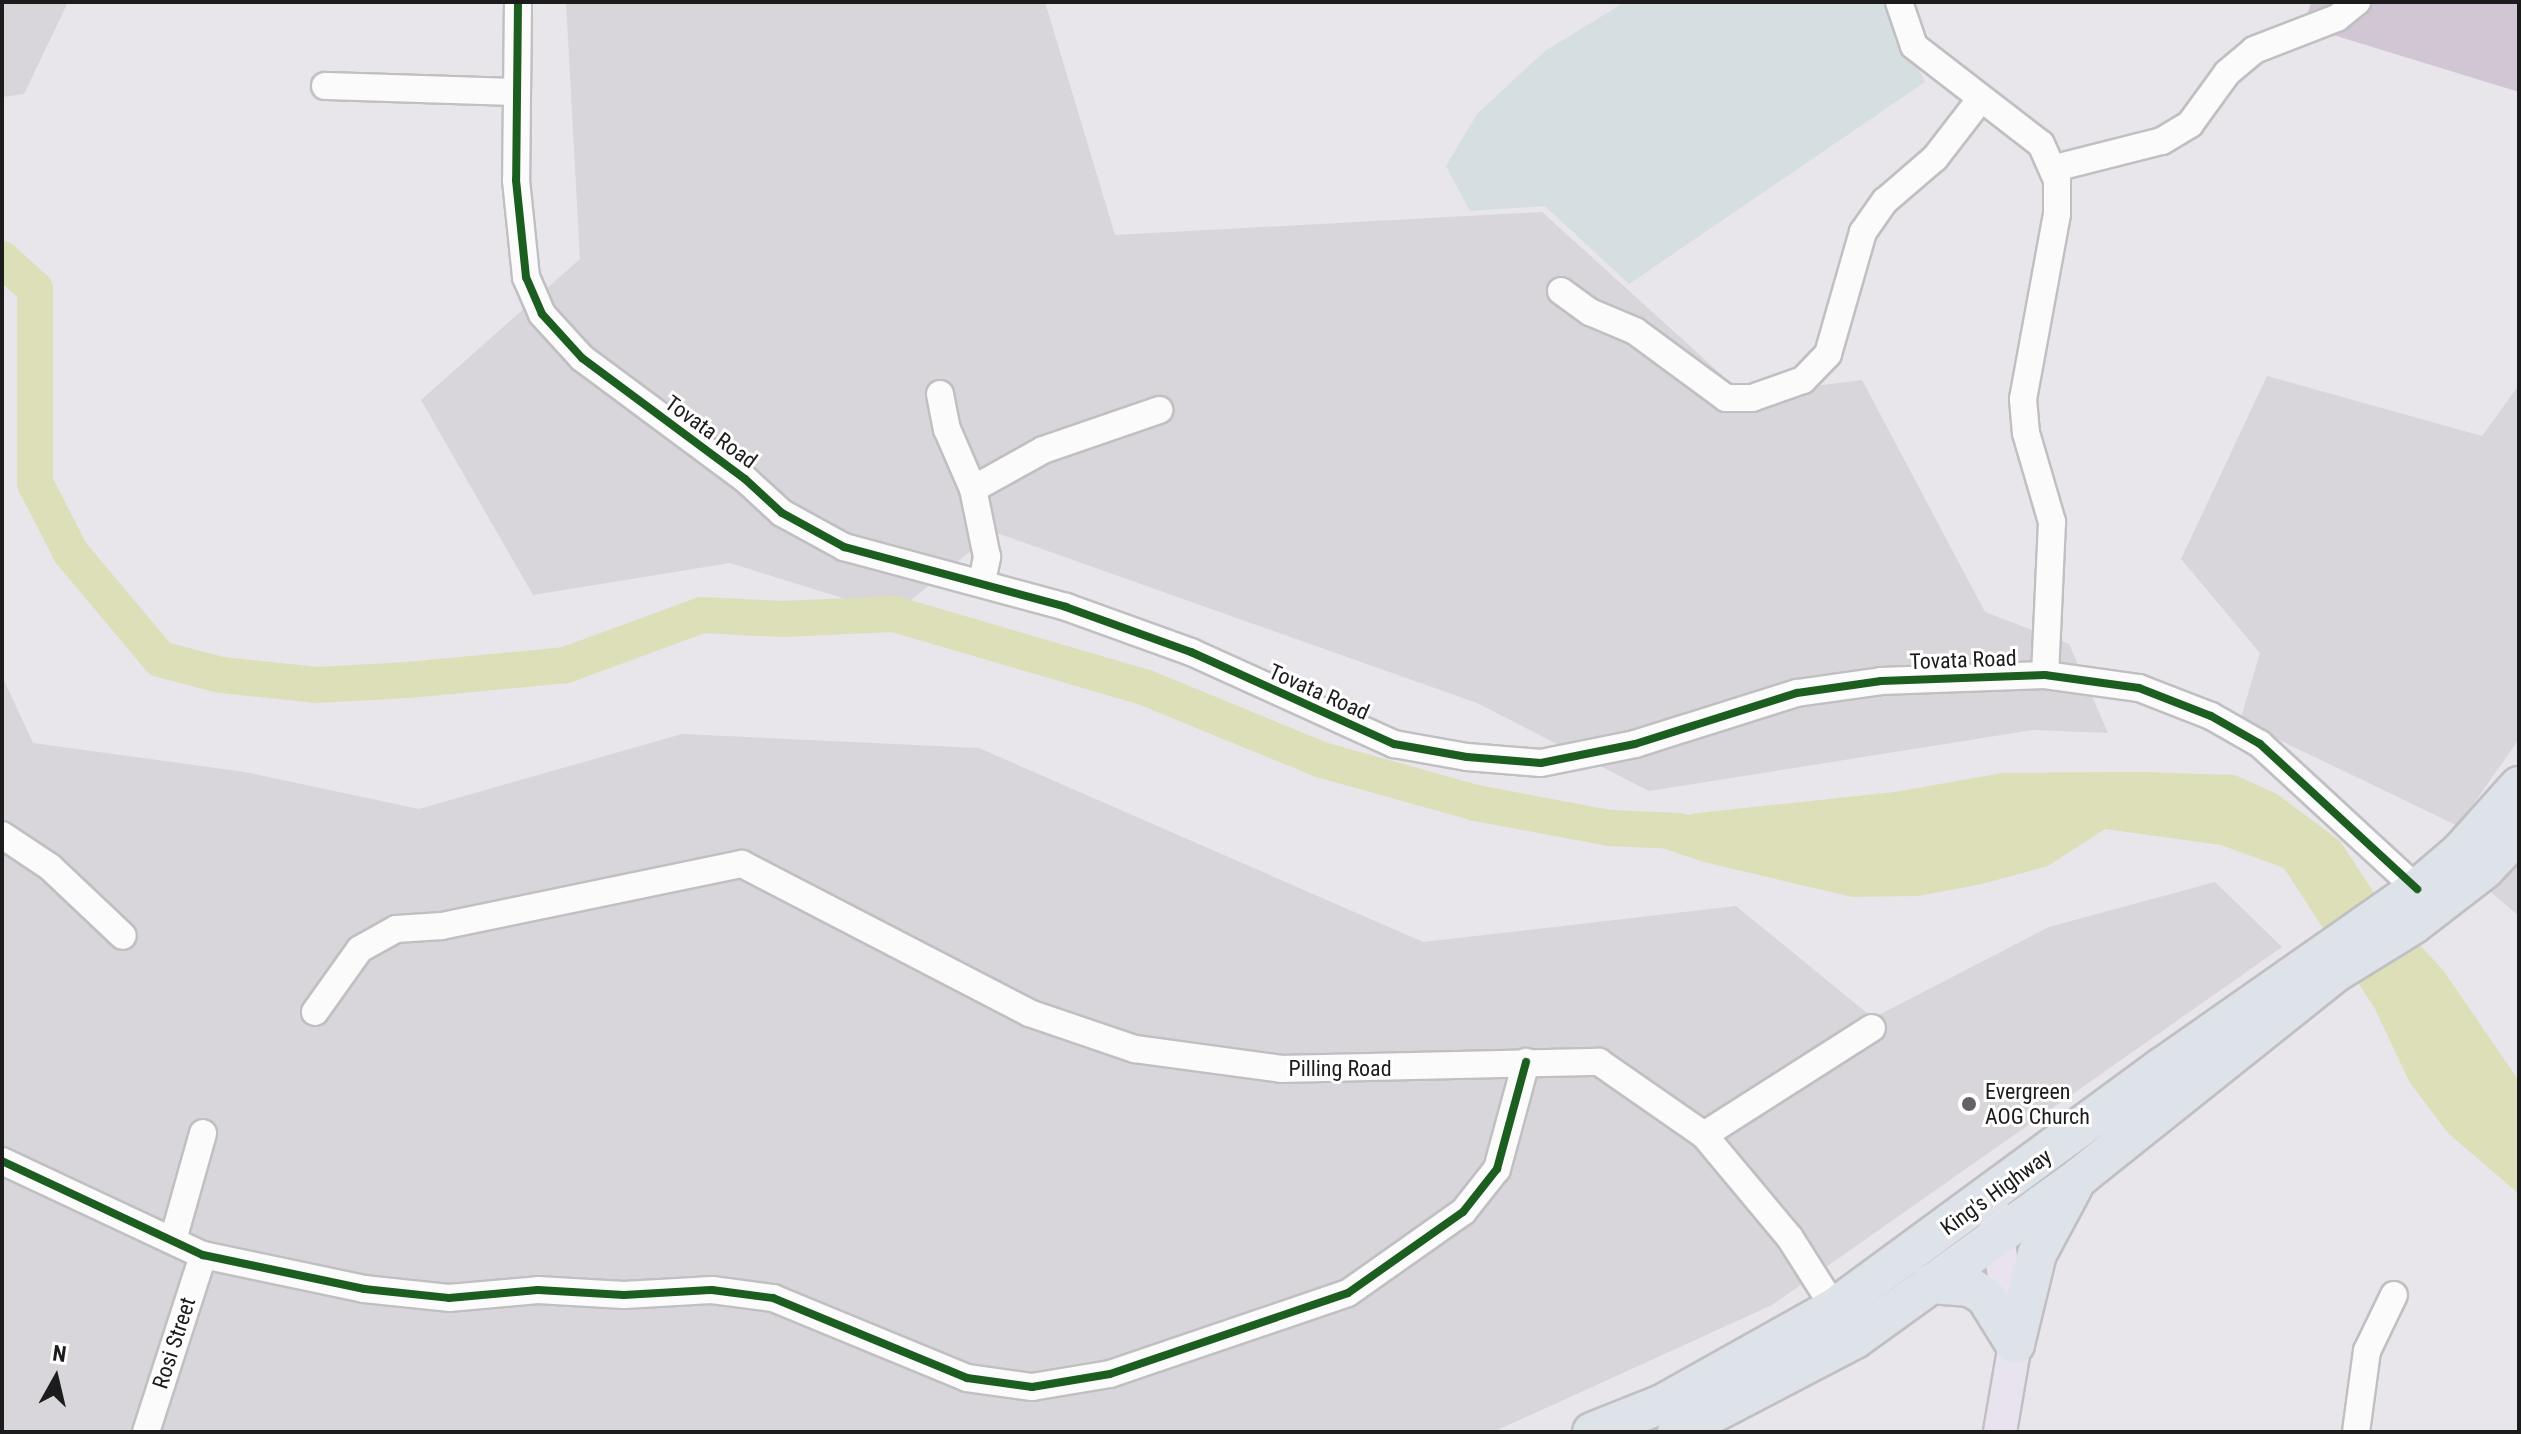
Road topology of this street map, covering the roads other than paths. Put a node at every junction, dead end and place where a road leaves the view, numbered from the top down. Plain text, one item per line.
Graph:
1 (518, 2) edge
2 (1899, 2) edge
3 (2357, 2) edge
4 (325, 86) dead end
5 (517, 92) junction
6 (1979, 101) junction
7 (2055, 168) junction
8 (1561, 291) dead end
9 (940, 394) dead end
10 (1159, 410) dead end
11 (973, 489) junction
12 (982, 581) junction
13 (2045, 675) junction
14 (2519, 786) edge
15 (2519, 833) edge
16 (2, 835) edge
17 (2410, 904) junction
18 (123, 936) dead end
19 (2330, 962) junction
20 (315, 1012) dead end
21 (1872, 1028) dead end
22 (1526, 1062) junction
23 (203, 1133) dead end
24 (1704, 1135) junction
25 (2, 1161) edge
26 (2082, 1175) junction
27 (1994, 1215) junction
28 (173, 1240) junction
29 (203, 1255) junction
30 (1930, 1284) junction
31 (2394, 1295) dead end
32 (1834, 1308) junction
33 (1855, 1339) junction
34 (2015, 1344) junction
35 (146, 1432) edge
36 (1592, 1432) edge
37 (1677, 1432) edge
38 (2000, 1432) edge
39 (2356, 1432) edge

1 - 5 street, Tovata Road
2 - 6 street
3 - 7 street
4 - 5 street
5 - 12 street, Tovata Road
6 - 7 street
6 - 8 street
7 - 13 street
9 - 11 street
10 - 11 street
11 - 12 street
12 - 13 street, Tovata Road
13 - 17 street, Tovata Road
14 - 17 highway, King's Highway
15 - 17 highway, King's Highway
16 - 18 street
17 - 19 highway, King's Highway
19 - 26 highway, King's Highway
19 - 27 highway, King's Highway
20 - 22 street, Pilling Road
21 - 24 street
22 - 24 street, Pilling Road
22 - 29 street
23 - 28 street
24 - 32 street, Pilling Road
25 - 28 street
26 - 27 highway, King's Highway
26 - 34 highway
27 - 30 highway, King's Highway
27 - 32 highway, King's Highway
27 - 34 main road
28 - 29 street
29 - 35 street, Rosi Street
30 - 33 highway, King's Highway
30 - 34 highway
31 - 39 street
32 - 33 street, Pilling Road
32 - 36 highway, King's Highway
33 - 37 highway, King's Highway
34 - 38 main road

